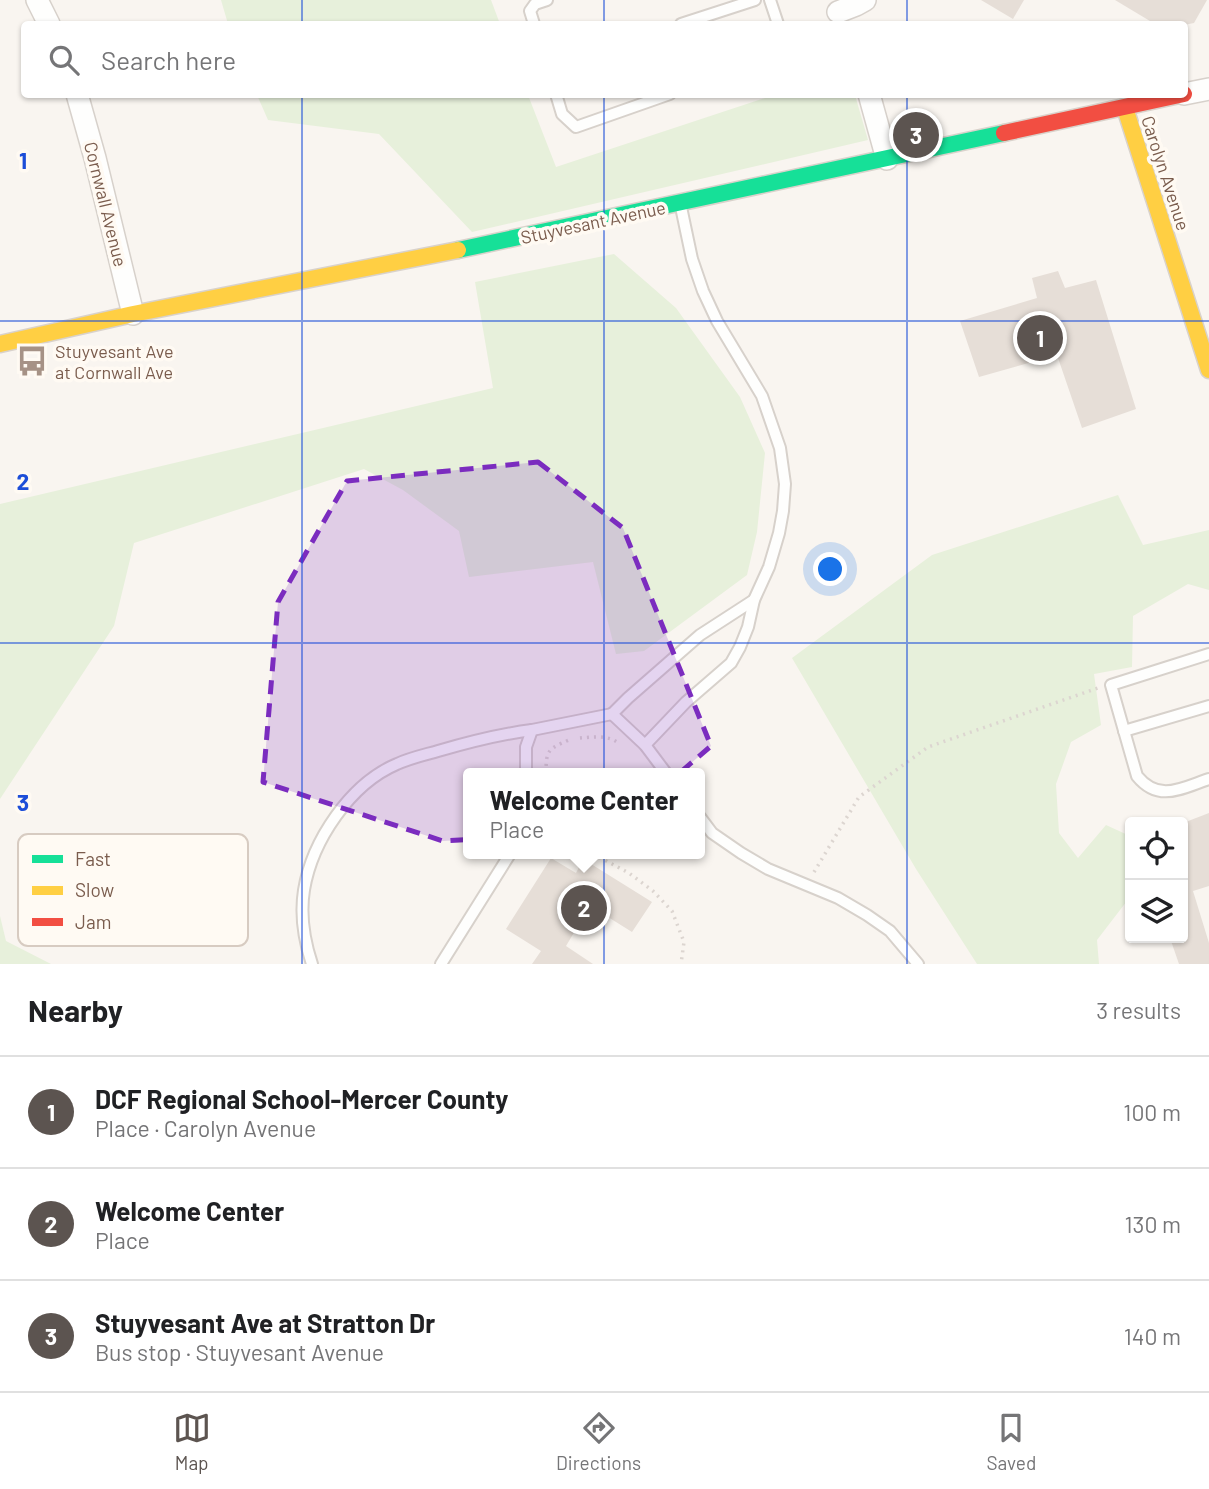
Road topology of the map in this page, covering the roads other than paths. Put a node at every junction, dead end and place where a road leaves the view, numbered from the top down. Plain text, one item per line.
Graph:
1 (37, 0) edge
2 (547, 0) edge
3 (755, 0) edge
4 (770, 0) edge
5 (865, 0) edge
6 (838, 12) edge
7 (48, 21) edge
8 (533, 21) edge
9 (690, 21) edge
10 (777, 21) edge
11 (78, 98) edge
12 (557, 98) edge
13 (659, 98) edge
14 (870, 98) edge
15 (1177, 98) edge
16 (1125, 108) junction
17 (887, 159) junction
18 (680, 204) junction
19 (133, 314) junction
20 (0, 344) edge
21 (1209, 370) edge
22 (754, 600) junction
23 (1209, 654) edge
24 (1209, 706) edge
25 (612, 714) junction
26 (532, 730) junction
27 (1124, 731) junction
28 (645, 745) junction
29 (526, 768) edge
30 (662, 768) edge
31 (1209, 779) edge
32 (705, 824) edge
33 (507, 859) edge
34 (312, 964) edge
35 (441, 964) edge
36 (918, 964) edge

1 - 7 street
2 - 8 lane
3 - 9 lane
4 - 10 lane
5 - 6 street
11 - 19 street, Cornwall Avenue
12 - 13 lane
14 - 17 street
15 - 16 street, Stuyvesant Avenue
16 - 17 street, Stuyvesant Avenue
16 - 21 street, Carolyn Avenue
17 - 18 street, Stuyvesant Avenue
18 - 19 street, Stuyvesant Avenue
18 - 22 lane
19 - 20 street, Stuyvesant Avenue
22 - 25 lane
22 - 28 lane
23 - 27 lane
24 - 27 lane
25 - 26 lane
25 - 28 lane
26 - 29 lane
26 - 34 lane
27 - 31 lane
28 - 30 lane
32 - 36 lane
33 - 35 lane

